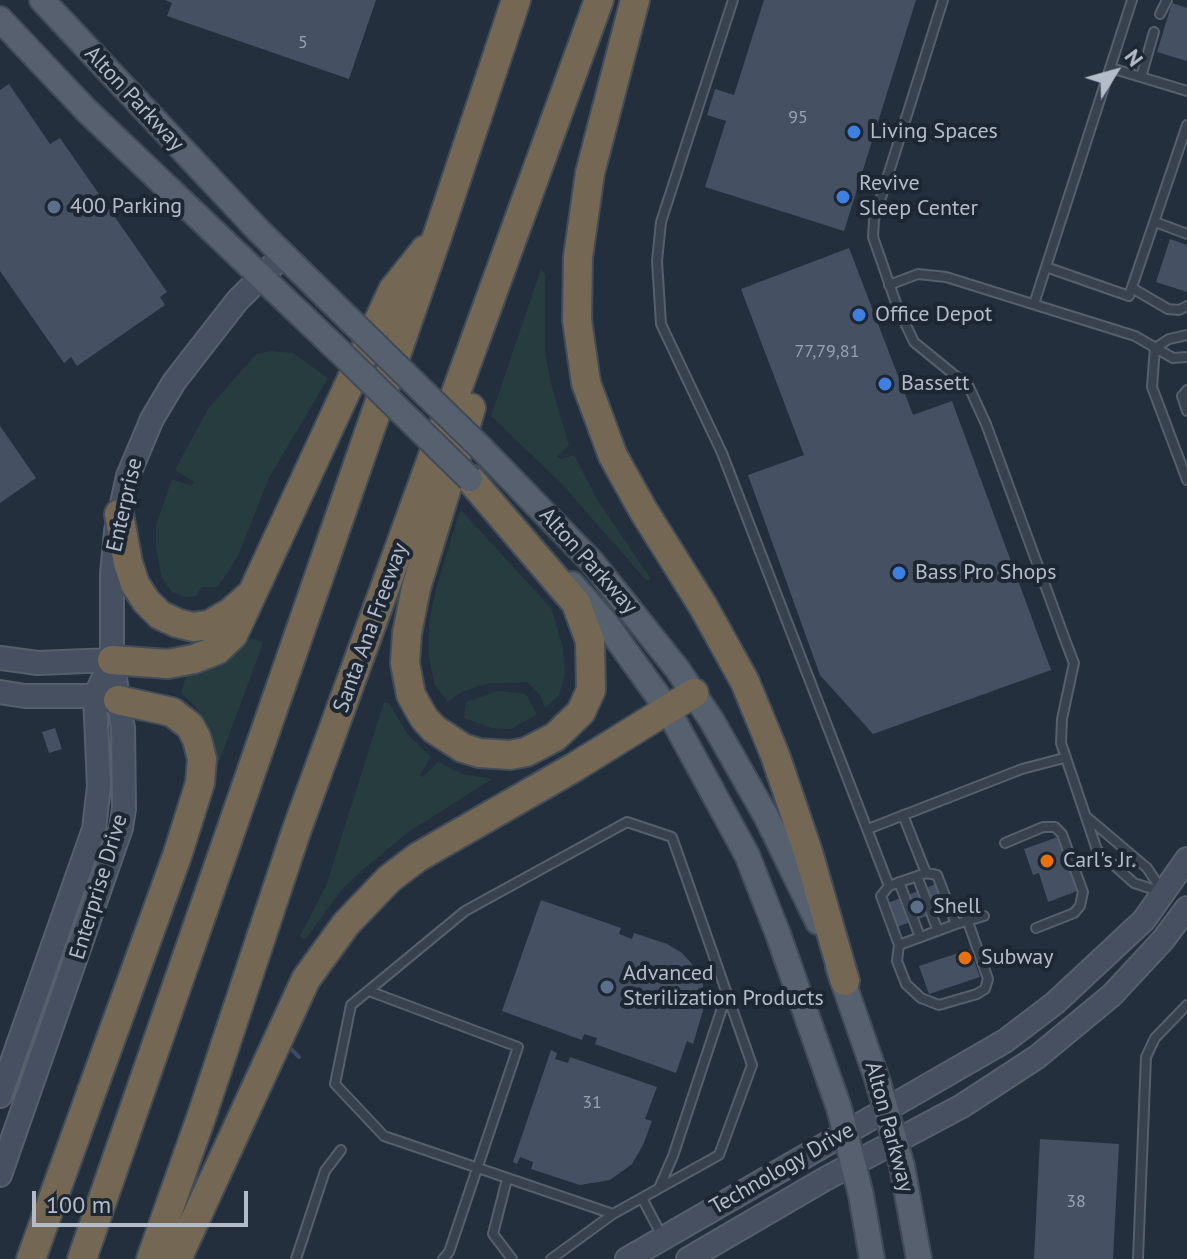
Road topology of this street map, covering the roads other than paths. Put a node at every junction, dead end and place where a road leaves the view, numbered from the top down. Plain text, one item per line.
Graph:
1 (42, 0) edge
2 (516, 0) edge
3 (599, 0) edge
4 (635, 0) edge
5 (733, 0) edge
6 (943, 0) edge
7 (1132, 0) edge
8 (1167, 0) edge
9 (1160, 14) dead end
10 (0, 19) edge
11 (1154, 32) dead end
12 (586, 33) junction
13 (1111, 68) junction
14 (1141, 77) junction
15 (1187, 91) edge
16 (1187, 125) edge
17 (1155, 222) junction
18 (438, 234) junction
19 (1187, 234) edge
20 (283, 255) junction
21 (1046, 267) junction
22 (262, 276) junction
23 (889, 285) junction
24 (1132, 288) junction
25 (1034, 304) junction
26 (1187, 306) edge
27 (1187, 335) edge
28 (1155, 348) junction
29 (1187, 357) edge
30 (1187, 390) edge
31 (1187, 411) edge
32 (470, 479) junction
33 (1187, 480) edge
34 (119, 514) junction
35 (254, 591) junction
36 (0, 658) edge
37 (112, 660) junction
38 (0, 692) edge
39 (694, 693) junction
40 (106, 698) junction
41 (668, 710) junction
42 (1064, 758) junction
43 (903, 815) junction
44 (1088, 817) junction
45 (868, 829) junction
46 (1005, 843) dead end
47 (1187, 859) edge
48 (921, 874) junction
49 (899, 882) junction
50 (889, 886) junction
51 (1163, 893) junction
52 (1187, 908) edge
53 (984, 916) dead end
54 (967, 919) junction
55 (956, 924) junction
56 (1036, 928) dead end
57 (938, 931) junction
58 (920, 937) junction
59 (899, 945) junction
60 (845, 981) junction
61 (369, 991) junction
62 (727, 992) junction
63 (1187, 1005) edge
64 (0, 1096) edge
65 (886, 1110) junction
66 (845, 1133) junction
67 (895, 1143) junction
68 (341, 1150) dead end
69 (853, 1164) junction
70 (476, 1169) junction
71 (0, 1175) edge
72 (507, 1179) junction
73 (659, 1189) junction
74 (642, 1198) junction
75 (613, 1214) junction
76 (662, 1237) junction
77 (449, 1257) edge
78 (31, 1259) edge
79 (82, 1259) edge
80 (151, 1259) edge
81 (177, 1259) edge
82 (296, 1259) edge
83 (512, 1259) edge
84 (551, 1259) edge
85 (627, 1259) edge
86 (688, 1259) edge
87 (872, 1259) edge
88 (919, 1259) edge
89 (1138, 1259) edge

1 - 20 main road, Alton Parkway
2 - 18 highway
3 - 12 highway, Santa Ana Freeway
4 - 60 highway
5 - 45 lane
6 - 23 lane
7 - 13 lane
8 - 9 lane
10 - 22 main road, Alton Parkway
11 - 14 lane
12 - 32 highway
12 - 80 highway, Santa Ana Freeway
13 - 14 lane
13 - 21 lane
14 - 15 lane
16 - 17 lane
17 - 19 lane
17 - 24 lane
18 - 35 highway
18 - 79 highway
20 - 22 street, Enterprise
20 - 39 main road, Alton Parkway, bridge
21 - 24 lane
21 - 25 lane
22 - 32 main road, Alton Parkway, bridge
22 - 34 street, Enterprise
23 - 25 lane
23 - 42 lane
24 - 26 lane
25 - 28 lane
27 - 28 lane
28 - 29 lane
28 - 33 lane
30 - 31 lane
32 - 41 main road, Alton Parkway
34 - 35 highway
34 - 37 street, Enterprise
35 - 37 highway
36 - 37 street
37 - 40 street, Enterprise Drive
38 - 40 street
39 - 41 highway
39 - 60 main road, Alton Parkway
40 - 64 street, Enterprise Drive
40 - 71 street, Enterprise Drive
40 - 78 highway
41 - 66 main road, Alton Parkway
41 - 81 highway
42 - 43 lane
42 - 44 lane
43 - 45 lane
43 - 48 lane
44 - 51 lane
44 - 51 lane
45 - 50 lane
46 - 56 lane
47 - 51 street, Technology Drive
48 - 49 lane
48 - 55 lane
48 - 57 lane
49 - 50 lane
49 - 58 lane
50 - 59 lane
51 - 65 street, Technology Drive
52 - 67 street, Technology Drive
53 - 54 lane
54 - 55 lane
54 - 59 lane
55 - 57 lane
57 - 58 lane
58 - 59 lane
60 - 65 main road, Alton Parkway
61 - 62 lane
61 - 70 lane
61 - 70 lane
62 - 73 lane
62 - 73 lane
63 - 89 lane
65 - 66 street, Technology Drive
65 - 67 main road, Alton Parkway
66 - 69 main road, Alton Parkway
66 - 76 street, Technology Drive
67 - 69 street, Technology Drive
67 - 88 main road, Alton Parkway
68 - 82 lane
69 - 86 street, Technology Drive
69 - 87 main road, Alton Parkway
70 - 72 lane
70 - 77 lane
72 - 75 lane
72 - 83 lane
73 - 74 lane
74 - 75 lane
74 - 76 lane
75 - 84 lane
76 - 85 street, Technology Drive

